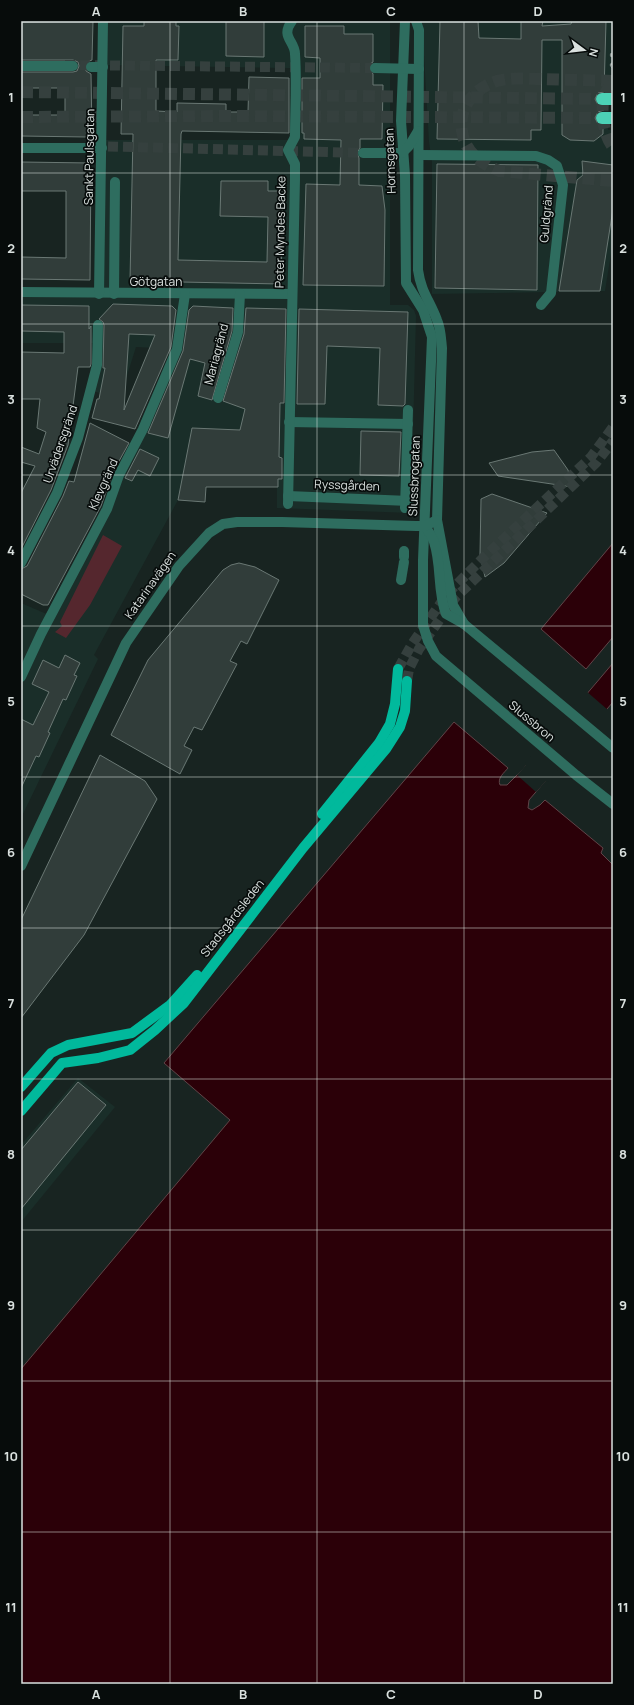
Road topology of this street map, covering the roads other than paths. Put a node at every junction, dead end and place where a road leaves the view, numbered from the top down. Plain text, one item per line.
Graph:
1 (103, 21) edge
2 (292, 21) edge
3 (405, 21) edge
4 (419, 24) edge
5 (21, 66) edge
6 (74, 66) tunnel mouth
7 (91, 67) dead end
8 (103, 67) junction
9 (375, 68) tunnel mouth
10 (404, 69) junction
11 (419, 69) junction
12 (419, 129) junction
13 (21, 148) edge
14 (102, 148) junction
15 (364, 153) tunnel mouth
16 (402, 153) junction
17 (419, 155) junction
18 (115, 182) dead end
19 (21, 292) edge
20 (99, 294) junction
21 (114, 294) junction
22 (185, 294) junction
23 (240, 294) junction
24 (292, 294) junction
25 (416, 298) joint
26 (541, 305) dead end
27 (98, 325) dead end
28 (218, 398) dead end
29 (289, 407) joint
30 (408, 410) dead end
31 (289, 422) junction
32 (408, 424) junction
33 (437, 520) junction
34 (425, 526) junction
35 (405, 561) dead end
36 (21, 563) edge
37 (401, 580) dead end
38 (464, 624) junction
39 (436, 656) joint
40 (398, 669) tunnel mouth
41 (21, 677) edge
42 (407, 681) tunnel mouth
43 (613, 748) edge
44 (613, 804) edge
45 (21, 866) edge
46 (21, 1086) edge
47 (21, 1111) edge

1 - 8 street, Sankt Paulsgatan
2 - 24 street, Peter Myndes Backe
3 - 10 street, Hornsgatan
4 - 11 street
5 - 6 street
7 - 8 street
8 - 14 street, Sankt Paulsgatan
9 - 10 street
10 - 11 street
10 - 16 street, Hornsgatan
11 - 12 street
12 - 16 street
12 - 17 street
13 - 14 street
14 - 20 street, Sankt Paulsgatan
15 - 16 street
16 - 25 street, Hornsgatan
17 - 26 street, Guldgränd
17 - 33 street, Slussbrogatan
18 - 21 street
19 - 20 street, Götgatan
20 - 21 street, Götgatan
21 - 22 street, Götgatan
22 - 23 street, Götgatan
22 - 41 street, Klevgränd
23 - 24 street, Götgatan
23 - 28 street, Mariagränd
24 - 29 street, Peter Myndes Backe
25 - 34 street, Slussbrogatan
27 - 36 street, Urvädersgränd
29 - 31 street, Ryssgården
30 - 32 street, Ryssgården
31 - 32 street
31 - 32 street, Ryssgården
33 - 34 street, Katarinavägen
33 - 38 street, Slussbrogatan
34 - 38 street
34 - 39 street, Slussbrogatan
34 - 45 street, Katarinavägen
35 - 37 street
38 - 43 street
39 - 44 street, Slussbron
40 - 46 main road, Stadsgårdsleden
42 - 47 main road, Stadsgårdsleden

